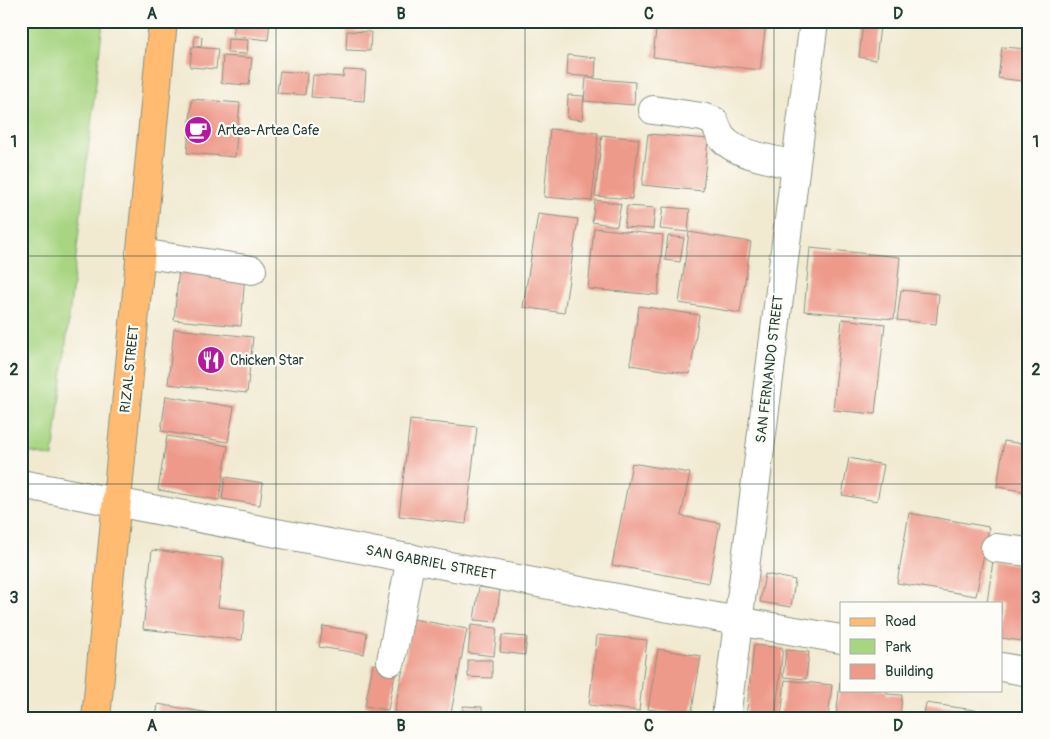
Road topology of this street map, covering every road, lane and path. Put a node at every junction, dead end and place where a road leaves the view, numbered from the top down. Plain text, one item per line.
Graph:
1 (163, 21) edge
2 (814, 21) edge
3 (653, 110) dead end
4 (795, 165) junction
5 (140, 254) junction
6 (252, 270) dead end
7 (21, 484) edge
8 (116, 502) junction
9 (995, 548) dead end
10 (1029, 552) edge
11 (411, 558) junction
12 (737, 621) junction
13 (840, 639) edge
14 (391, 661) dead end
15 (1002, 667) edge
16 (1029, 672) edge
17 (96, 718) edge
18 (726, 718) edge

1 - 5 main road, RIZAL STREET
2 - 4 street, SAN FERNANDO STREET
3 - 4 street
4 - 12 street, SAN FERNANDO STREET
5 - 6 street
5 - 8 main road, RIZAL STREET
7 - 8 street, SAN GABRIEL STREET
8 - 11 street, SAN GABRIEL STREET
8 - 17 main road, RIZAL STREET
9 - 10 street
11 - 12 street, SAN GABRIEL STREET
11 - 14 street
12 - 13 street, SAN GABRIEL STREET
12 - 18 street, SAN FERNANDO STREET
15 - 16 street

